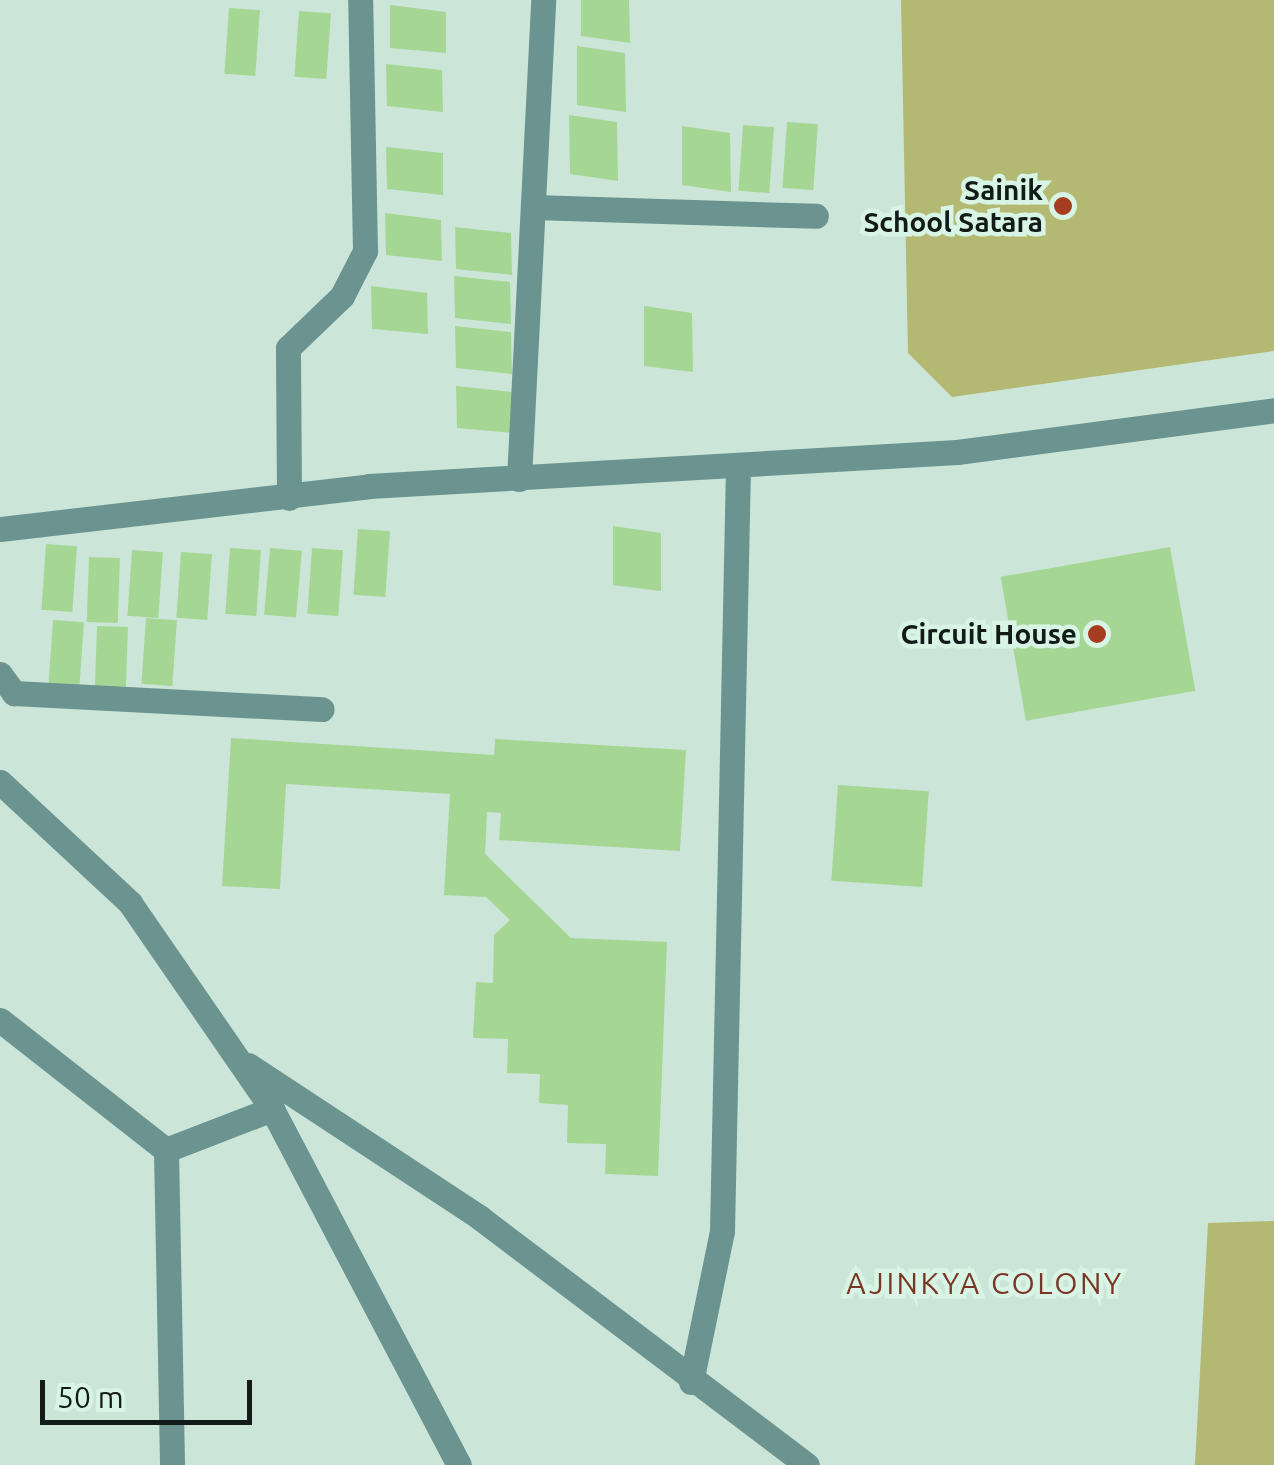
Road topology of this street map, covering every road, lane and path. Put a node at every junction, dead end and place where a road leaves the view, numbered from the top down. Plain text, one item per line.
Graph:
1 (360, 0) edge
2 (543, 0) edge
3 (534, 207) junction
4 (816, 216) dead end
5 (1274, 410) edge
6 (738, 467) junction
7 (519, 480) junction
8 (288, 498) junction
9 (0, 529) edge
10 (0, 674) edge
11 (322, 709) dead end
12 (0, 782) edge
13 (0, 1020) edge
14 (236, 1057) junction
15 (272, 1110) junction
16 (166, 1150) junction
17 (691, 1382) junction
18 (172, 1465) edge
19 (459, 1465) edge
20 (806, 1465) edge

1 - 8 street
2 - 3 street
3 - 4 street
3 - 7 street
5 - 6 street
6 - 7 street
6 - 17 street
7 - 8 street
8 - 9 street
10 - 11 street
12 - 14 street
13 - 16 street
14 - 15 street
14 - 17 street
15 - 16 street
15 - 19 street
16 - 18 street
17 - 20 street

